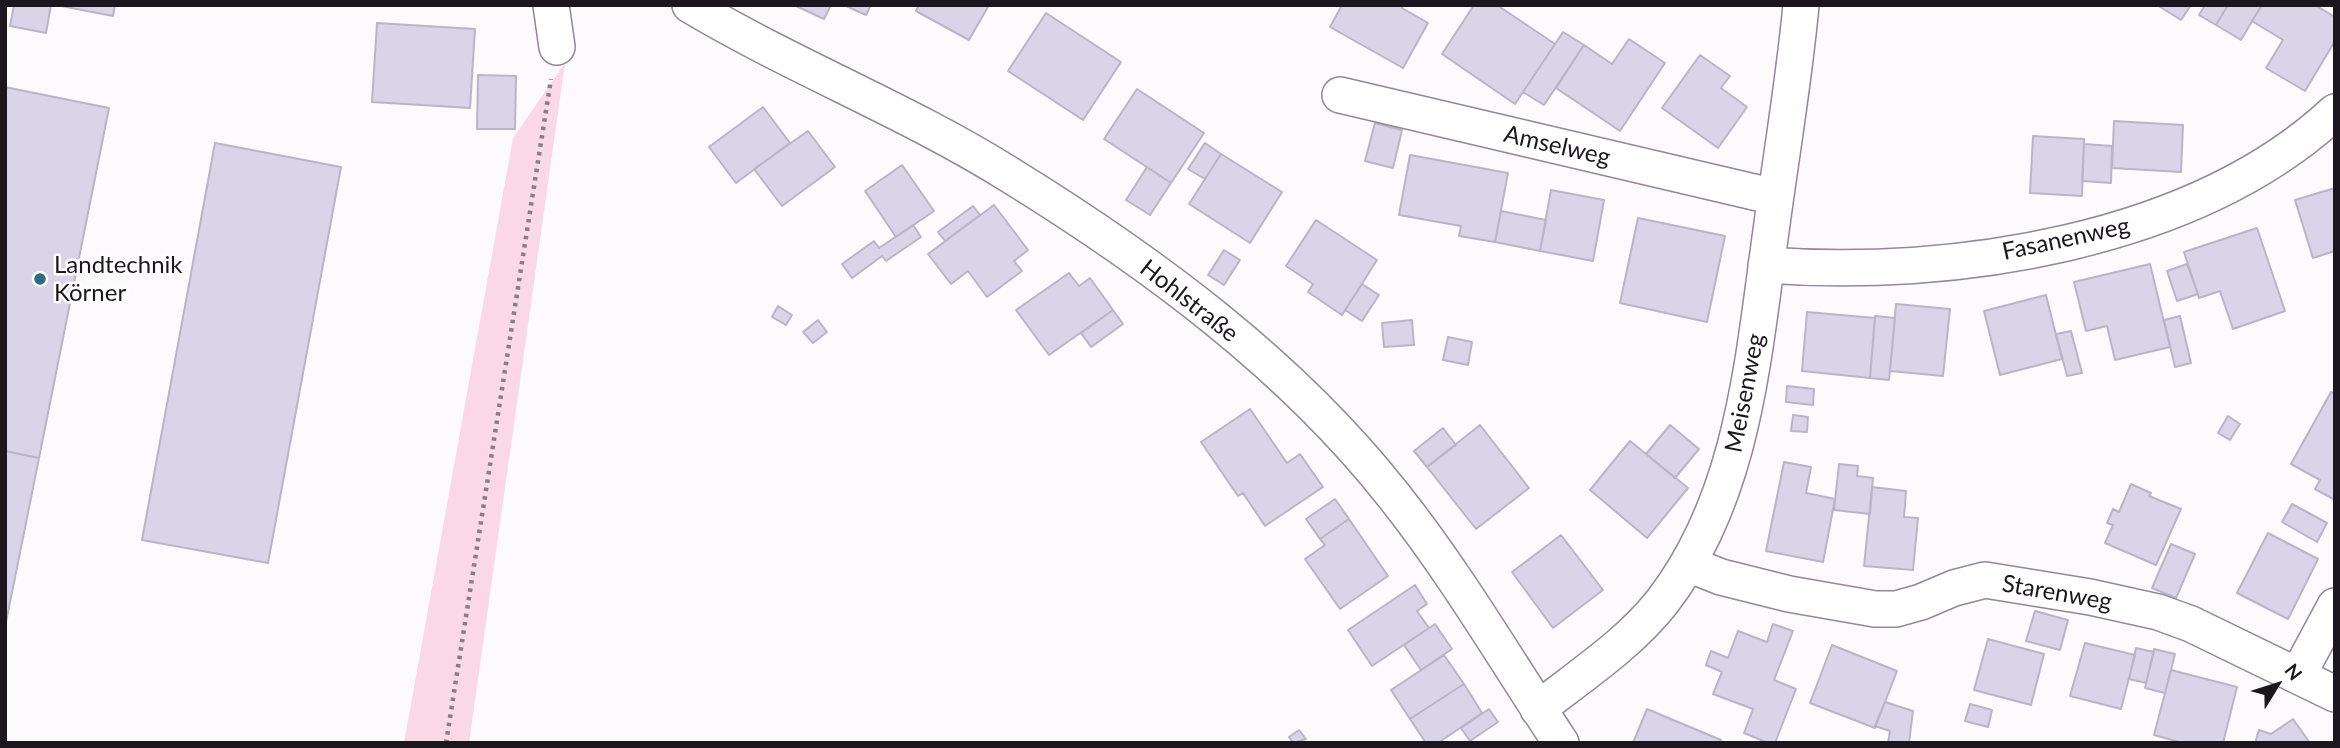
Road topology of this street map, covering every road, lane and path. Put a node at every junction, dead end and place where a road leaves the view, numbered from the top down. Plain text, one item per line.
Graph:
1 (551, 5) edge
2 (690, 5) edge
3 (1801, 5) edge
4 (556, 47) joint
5 (1340, 95) dead end
6 (2335, 112) edge
7 (1775, 197) junction
8 (1766, 265) junction
9 (1688, 564) junction
10 (2335, 606) edge
11 (2298, 675) junction
12 (2335, 694) edge
13 (1538, 709) junction
14 (446, 743) edge
15 (1561, 743) edge

1 - 4 street
2 - 13 street, Hohlstraße
3 - 7 street, Meisenweg
4 - 14 path
5 - 7 street, Amselweg
6 - 8 street, Fasanenweg
7 - 8 street, Meisenweg
8 - 9 street, Meisenweg
9 - 11 street, Starenweg
9 - 13 street, Meisenweg
10 - 11 street
11 - 12 street, Starenweg
13 - 15 street, Hohlstraße

